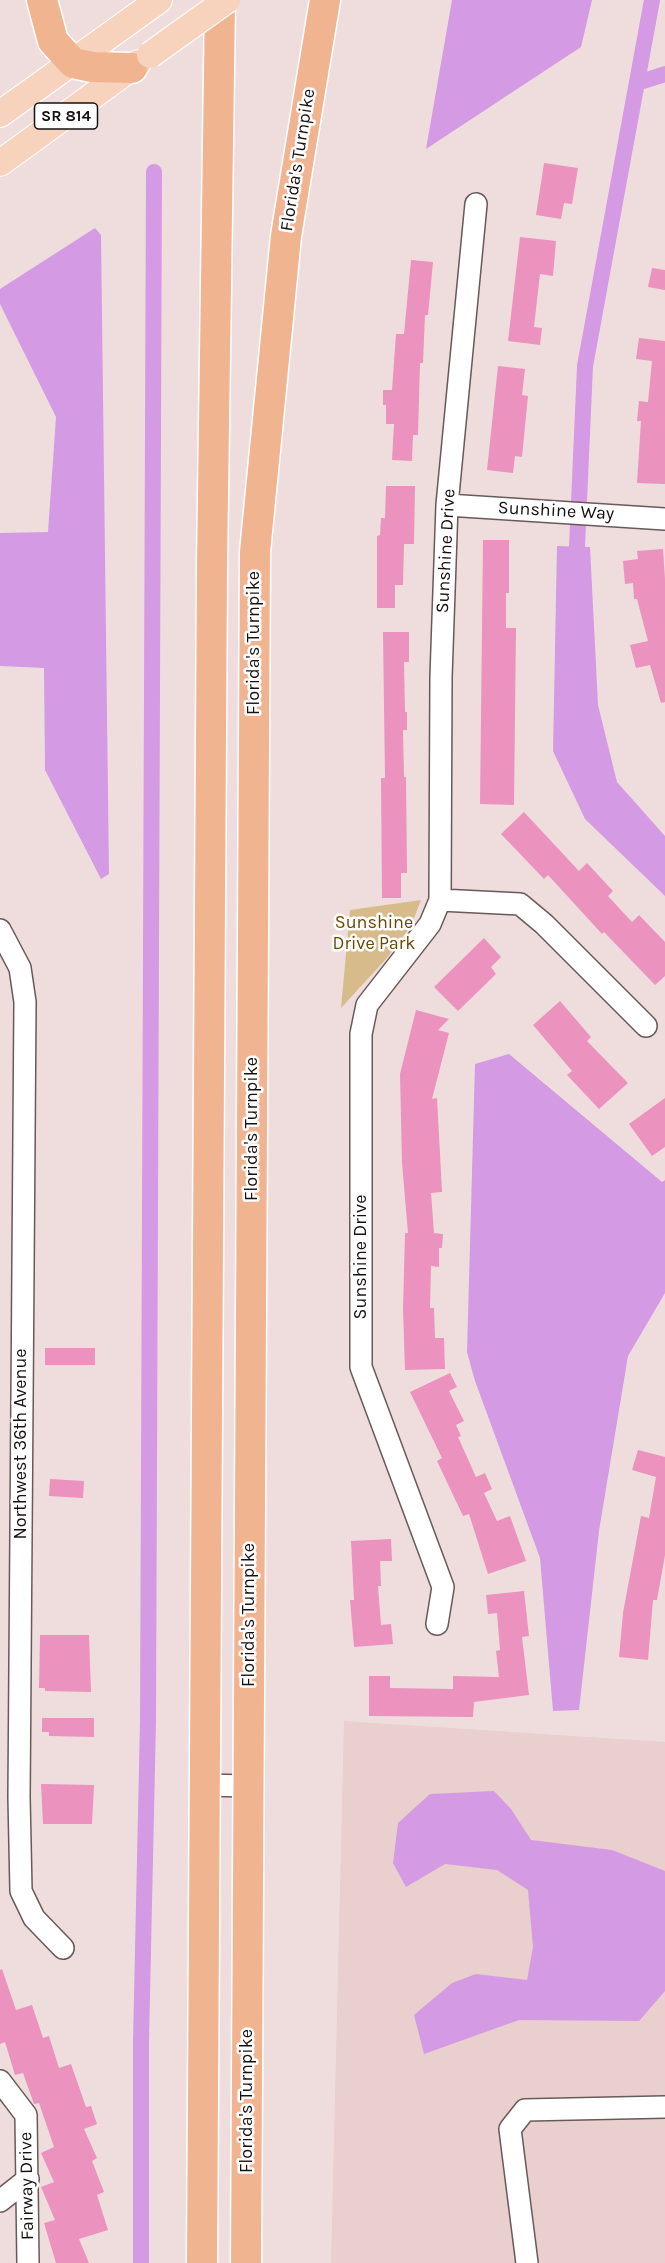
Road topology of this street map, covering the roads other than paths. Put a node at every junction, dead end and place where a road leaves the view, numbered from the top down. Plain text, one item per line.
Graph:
1 (42, 0) edge
2 (220, 0) edge
3 (227, 0) edge
4 (325, 0) edge
5 (155, 3) edge
6 (141, 62) junction
7 (73, 63) junction
8 (0, 114) edge
9 (0, 163) edge
10 (476, 204) dead end
11 (447, 505) junction
12 (665, 519) edge
13 (440, 900) junction
14 (0, 930) edge
15 (646, 1026) dead end
16 (437, 1624) dead end
17 (205, 1785) junction
18 (248, 1786) junction
19 (9, 1797) edge
20 (63, 1948) dead end
21 (0, 2081) edge
22 (665, 2107) edge
23 (28, 2179) junction
24 (0, 2201) edge
25 (28, 2263) edge
26 (202, 2263) edge
27 (246, 2263) edge
28 (527, 2263) edge

1 - 7 highway
2 - 17 highway
3 - 6 main road, SR 814, bridge
4 - 18 highway, Florida's Turnpike
5 - 7 main road, SR 814
6 - 7 highway
6 - 9 main road, SR 814
7 - 8 main road, SR 814
10 - 11 street, Sunshine Drive
11 - 12 street, Sunshine Way
11 - 13 street, Sunshine Drive
13 - 15 street
13 - 16 street, Sunshine Drive
14 - 19 street, Northwest 36th Avenue
17 - 18 street
17 - 26 highway
18 - 27 highway, Florida's Turnpike
19 - 20 street, Northwest 36th Avenue
21 - 23 street, Fairway Drive
22 - 28 street
23 - 24 street
23 - 25 street, Fairway Drive

